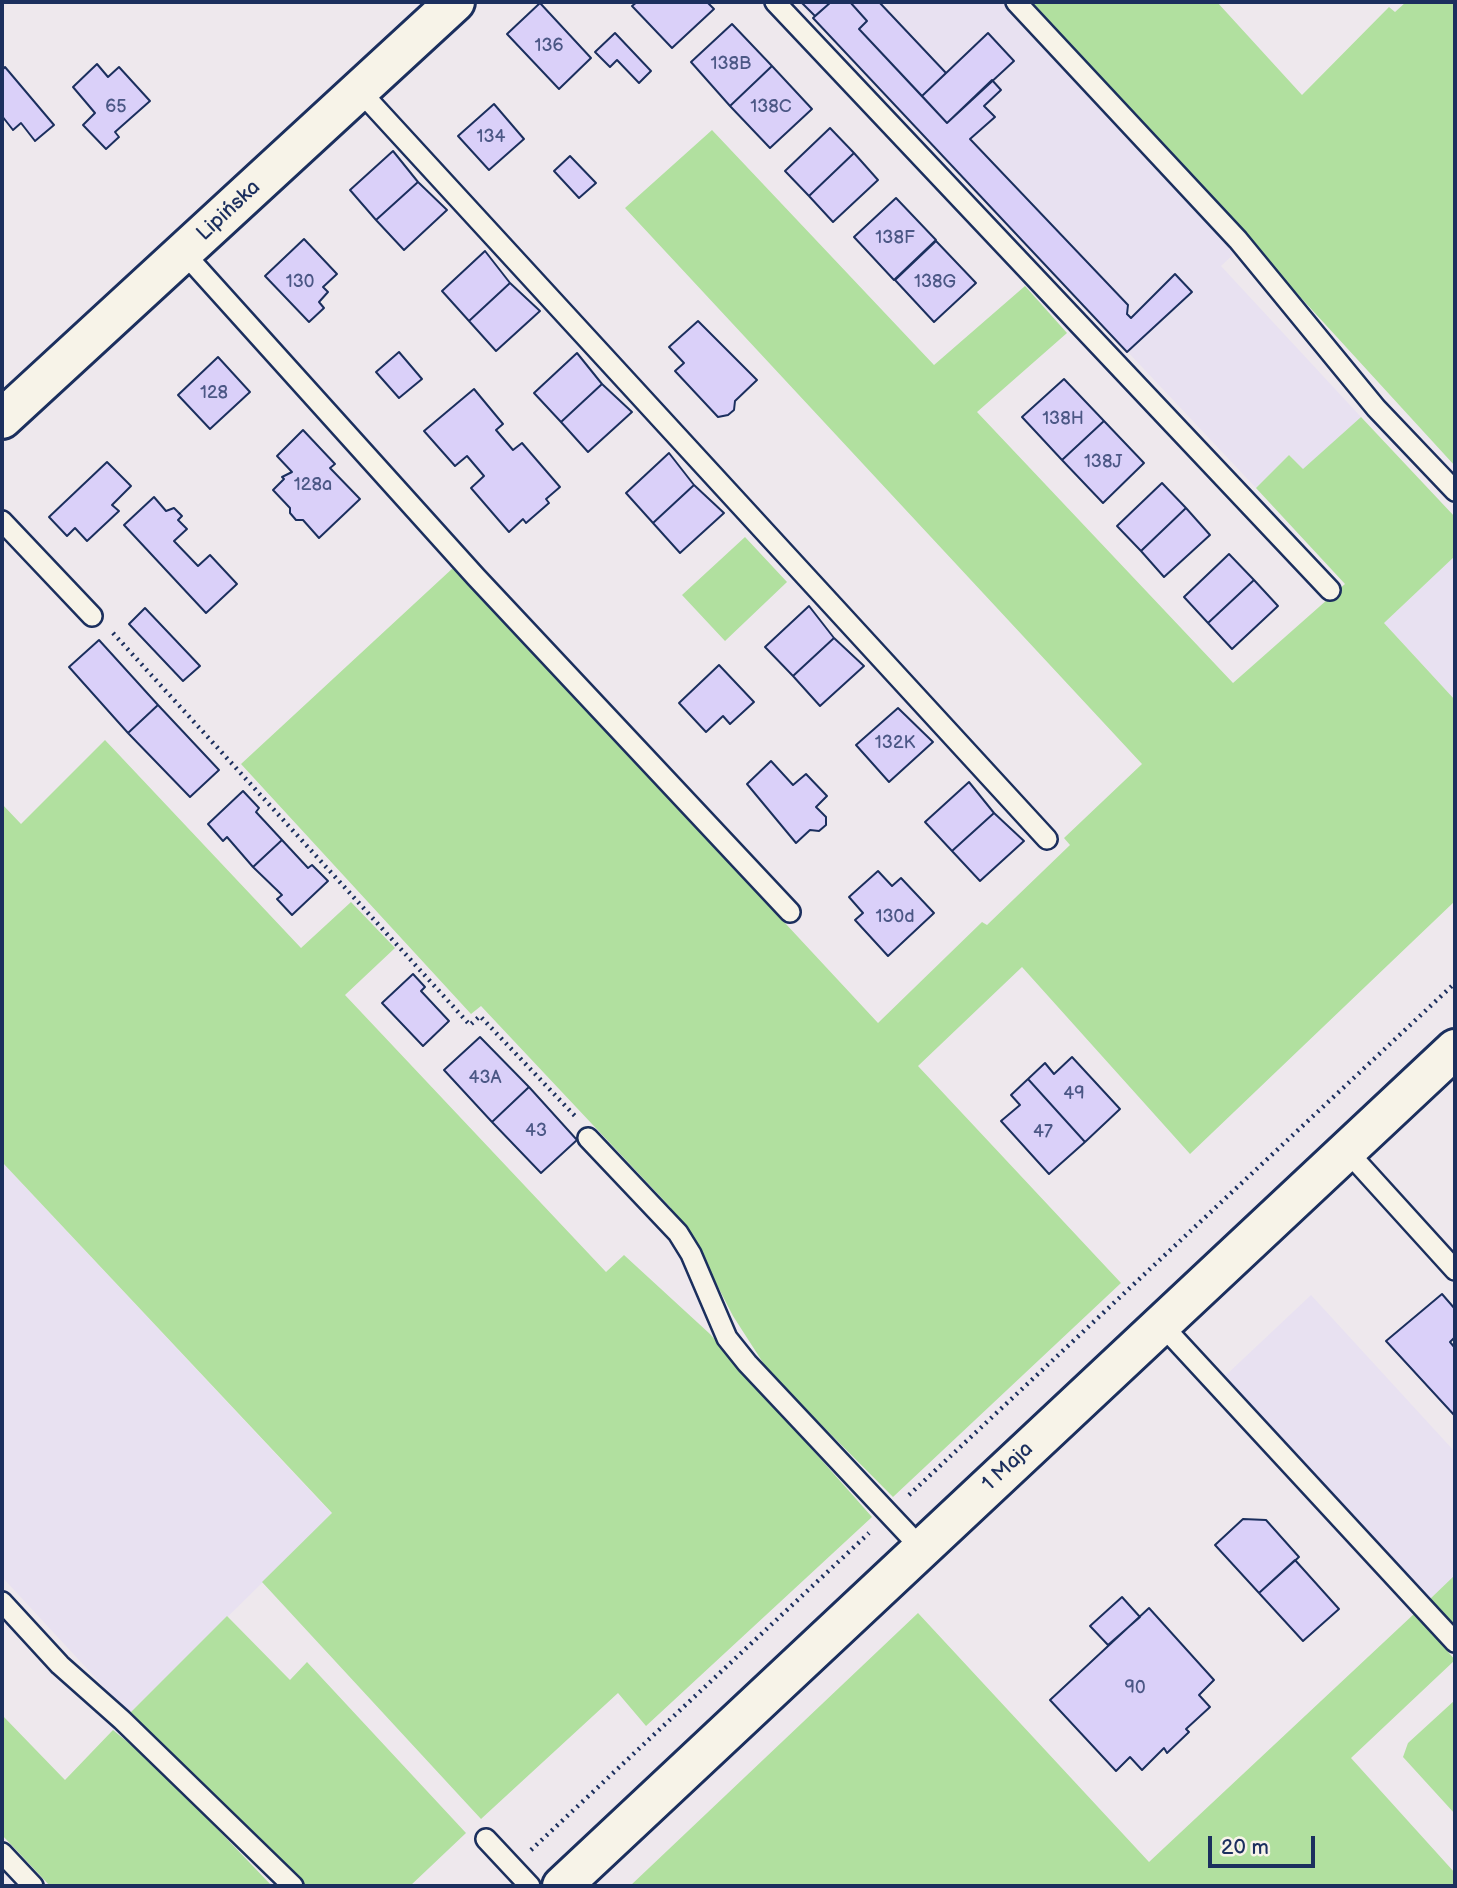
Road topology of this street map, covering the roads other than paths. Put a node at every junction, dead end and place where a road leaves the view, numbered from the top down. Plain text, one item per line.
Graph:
1 (454, 2) edge
2 (775, 2) edge
3 (1016, 2) edge
4 (359, 90) junction
5 (184, 253) junction
6 (2, 419) edge
7 (1455, 491) edge
8 (2, 521) edge
9 (1330, 590) dead end
10 (92, 616) road end
11 (1047, 839) dead end
12 (790, 912) dead end
13 (1455, 1049) edge
14 (588, 1138) road end
15 (1347, 1151) junction
16 (1455, 1270) edge
17 (1161, 1324) junction
18 (921, 1548) junction
19 (2, 1602) edge
20 (1455, 1642) edge
21 (486, 1839) dead end
22 (2, 1853) edge
23 (33, 1886) edge
24 (293, 1886) edge
25 (530, 1886) edge
26 (562, 1886) edge

1 - 4 main road, Lipińska
2 - 9 lane
3 - 7 lane
4 - 5 main road, Lipińska
4 - 11 lane
5 - 6 main road, Lipińska
5 - 12 lane
8 - 10 lane
13 - 15 main road, 1 Maja
14 - 18 lane
15 - 16 lane
15 - 17 main road, 1 Maja
17 - 18 main road, 1 Maja
17 - 20 lane
18 - 26 main road, 1 Maja
19 - 24 lane
21 - 25 lane
22 - 23 lane

